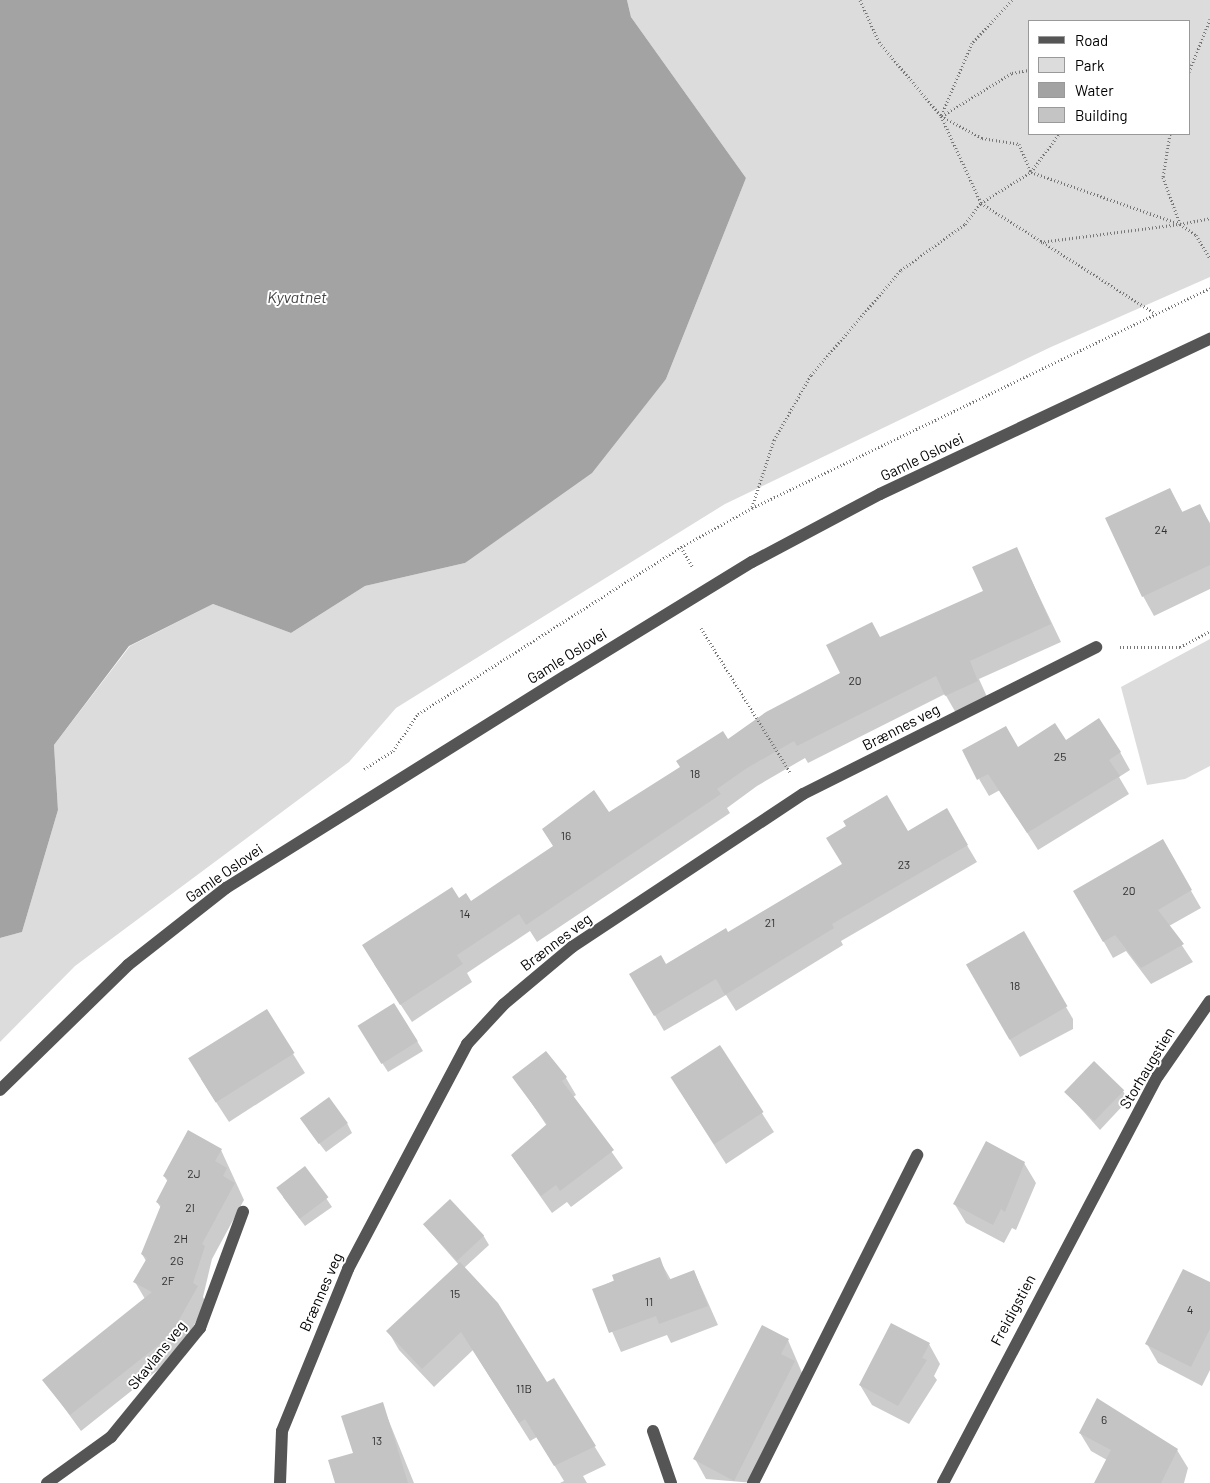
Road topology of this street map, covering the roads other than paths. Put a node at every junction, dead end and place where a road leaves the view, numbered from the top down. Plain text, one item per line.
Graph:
1 (1210, 339) edge
2 (1096, 647) road end
3 (1210, 1001) edge
4 (0, 1090) edge
5 (917, 1155) dead end
6 (1116, 1155) joint
7 (243, 1212) dead end
8 (653, 1431) dead end
9 (46, 1483) edge
10 (280, 1483) edge
11 (671, 1483) edge
12 (753, 1483) edge
13 (943, 1483) edge

1 - 4 street, Gamle Oslovei
2 - 10 street, Brænnes veg
3 - 6 street, Storhaugstien
5 - 12 street
6 - 13 street, Freidigstien
7 - 9 street, Skavlans veg
8 - 11 street

